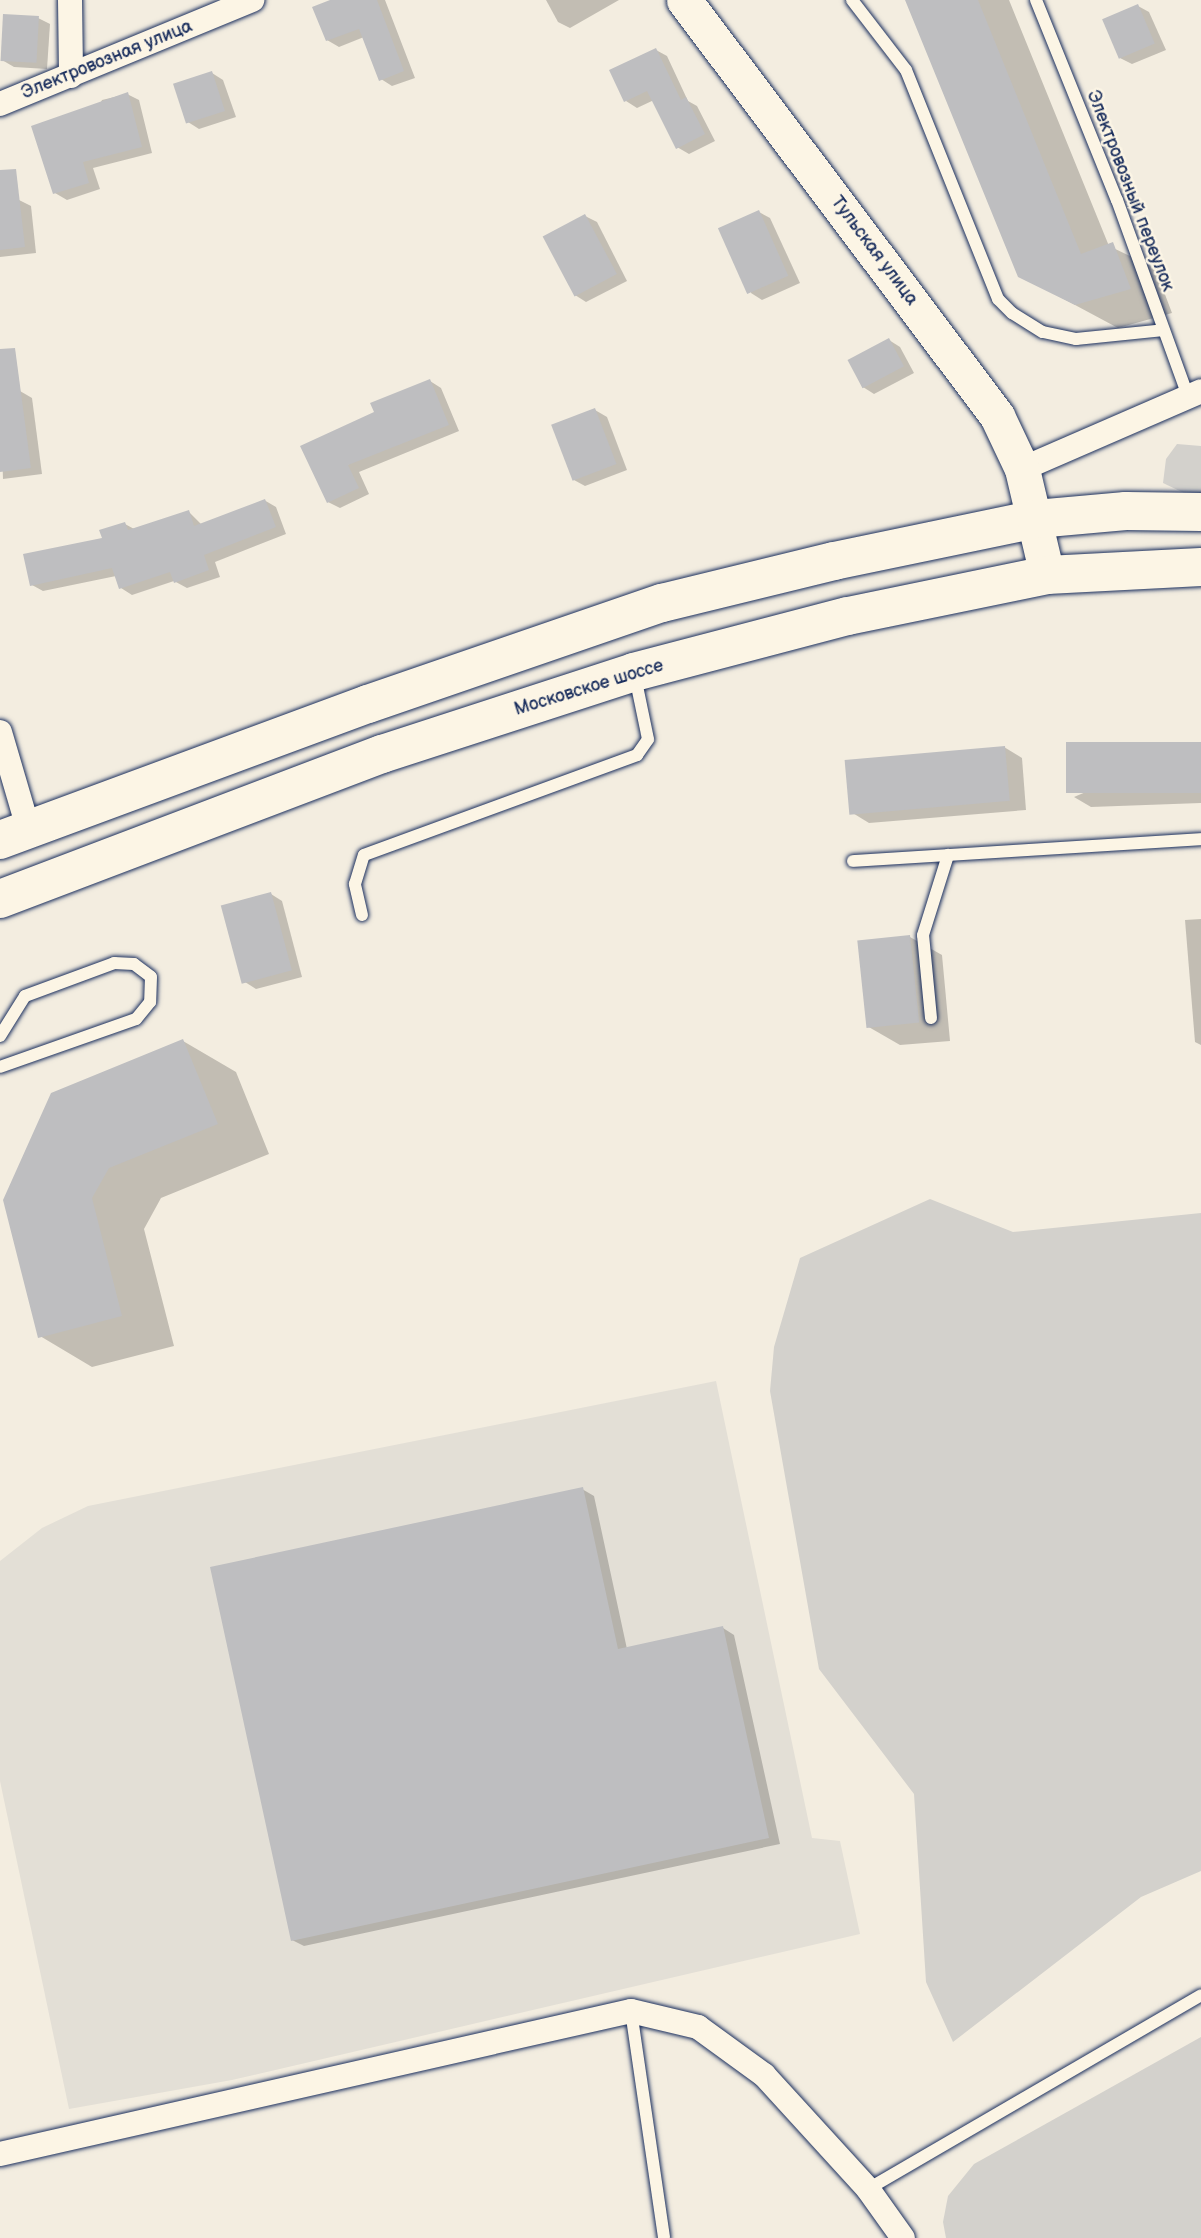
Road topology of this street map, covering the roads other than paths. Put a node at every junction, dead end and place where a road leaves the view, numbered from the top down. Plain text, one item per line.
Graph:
1 (70, 0) edge
2 (252, 0) edge
3 (684, 0) edge
4 (852, 0) edge
5 (1035, 0) edge
6 (71, 76) junction
7 (0, 104) edge
8 (1164, 330) junction
9 (1194, 393) edge
10 (1021, 469) junction
11 (1201, 512) edge
12 (1036, 519) junction
13 (1201, 567) edge
14 (1047, 575) junction
15 (634, 672) junction
16 (0, 732) edge
17 (14, 834) edge
18 (1201, 839) edge
19 (948, 855) junction
20 (853, 861) dead end
21 (0, 899) edge
22 (362, 915) dead end
23 (931, 1018) dead end
24 (0, 1036) edge
25 (0, 1066) edge
26 (1201, 1995) edge
27 (631, 2011) junction
28 (0, 2154) edge
29 (868, 2189) junction
30 (664, 2238) edge
31 (903, 2238) edge

1 - 6 street
2 - 6 street, Электровозная улица
3 - 10 main road, Тульская улица
4 - 8 lane
5 - 8 lane, Электровозный переулок
6 - 7 street, Электровозная улица
8 - 9 lane, Электровозный переулок
9 - 10 street
10 - 12 main road, Тульская улица
11 - 12 main road
12 - 14 main road, Тульская улица
12 - 17 main road
13 - 14 main road, Московское шоссе
14 - 15 main road, Московское шоссе
15 - 21 main road, Московское шоссе
15 - 22 lane
16 - 17 street
18 - 19 lane
19 - 20 lane
19 - 23 lane
24 - 25 lane
26 - 29 lane
27 - 28 street
27 - 29 street
27 - 30 lane
29 - 31 street

